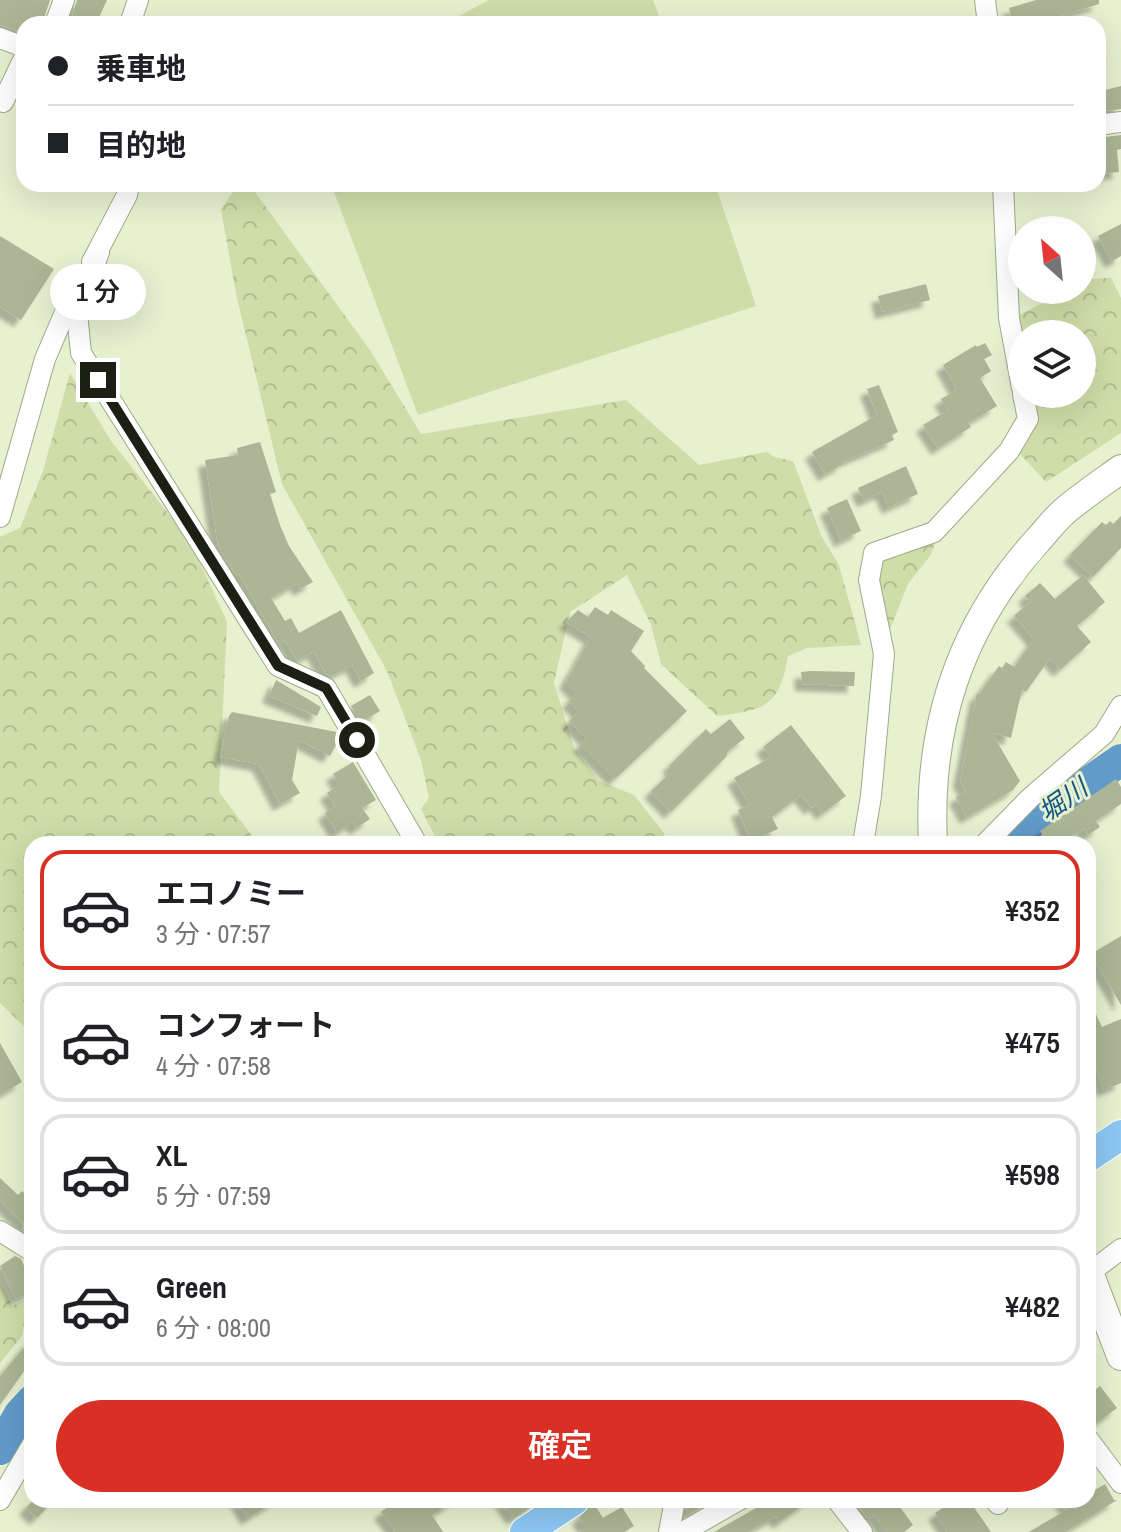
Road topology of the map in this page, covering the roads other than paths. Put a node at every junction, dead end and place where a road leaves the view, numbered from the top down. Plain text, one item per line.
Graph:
1 (16, 75) edge
2 (3, 102) dead end
3 (128, 192) edge
4 (1003, 192) edge
5 (99, 252) junction
6 (1009, 320) edge
7 (1026, 408) edge
8 (1121, 469) edge
9 (0, 517) edge
10 (1121, 706) edge
11 (412, 836) edge
12 (864, 836) edge
13 (933, 836) edge
14 (993, 836) edge
15 (1121, 1135) edge
16 (1096, 1152) edge
17 (0, 1231) edge
18 (24, 1246) edge
19 (1121, 1249) edge
20 (1096, 1266) edge
21 (1096, 1292) edge
22 (1121, 1356) edge
23 (1096, 1450) edge
24 (24, 1459) edge
25 (1121, 1483) edge
26 (0, 1500) edge
27 (562, 1508) edge
28 (674, 1508) edge
29 (725, 1508) edge
30 (843, 1508) edge
31 (525, 1532) edge
32 (669, 1532) edge
33 (683, 1532) edge
34 (862, 1532) edge

1 - 2 street
3 - 5 street
4 - 6 street
5 - 9 street
5 - 11 street
7 - 12 street
8 - 13 main road
10 - 14 street
15 - 16 main road
17 - 18 street
19 - 20 street
21 - 22 main road
23 - 25 street
24 - 26 street
27 - 31 main road
28 - 32 street
29 - 33 street
30 - 34 street

